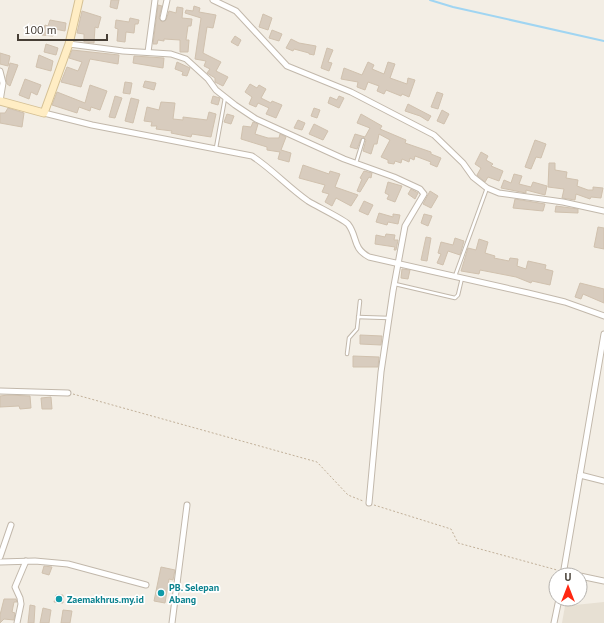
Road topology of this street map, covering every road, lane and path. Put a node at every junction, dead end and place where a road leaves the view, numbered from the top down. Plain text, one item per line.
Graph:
1 (79, 0) edge
2 (155, 0) edge
3 (167, 0) edge
4 (213, 0) edge
5 (220, 1) edge
6 (163, 18) dead end
7 (70, 44) junction
8 (148, 52) junction
9 (0, 71) edge
10 (225, 97) junction
11 (0, 101) edge
12 (44, 113) junction
13 (363, 140) dead end
14 (216, 149) junction
15 (356, 163) junction
16 (487, 188) junction
17 (604, 211) edge
18 (400, 264) junction
19 (455, 276) junction
20 (462, 278) junction
21 (395, 284) junction
22 (360, 301) dead end
23 (604, 316) edge
24 (358, 317) junction
25 (389, 318) junction
26 (604, 334) edge
27 (347, 354) dead end
28 (0, 391) edge
29 (68, 393) joint
30 (580, 475) junction
31 (604, 481) edge
32 (369, 503) junction
33 (187, 505) dead end
34 (11, 525) dead end
35 (0, 557) edge
36 (26, 561) junction
37 (0, 562) edge
38 (564, 567) edge
39 (548, 570) edge
40 (588, 578) edge
41 (604, 581) edge
42 (146, 585) dead end
43 (557, 607) edge
44 (17, 623) edge
45 (172, 623) edge
46 (554, 623) edge

1 - 7 main road
2 - 8 street
3 - 6 street
4 - 5 street
5 - 16 street
7 - 8 street
7 - 12 main road
8 - 10 street
9 - 11 street
10 - 14 lane
10 - 15 street
11 - 12 main road
12 - 14 street
13 - 15 lane
14 - 18 street
15 - 18 street
16 - 17 street
16 - 19 lane
18 - 19 street
18 - 21 street
19 - 20 street
20 - 21 lane
20 - 23 street
21 - 25 street
22 - 24 lane
24 - 25 lane
24 - 27 lane
25 - 32 street
26 - 30 street
28 - 29 street
29 - 32 path
30 - 31 street
30 - 38 street
32 - 39 path
33 - 45 street
34 - 35 street
36 - 37 street
36 - 42 street
36 - 44 street
40 - 41 street
43 - 46 street

